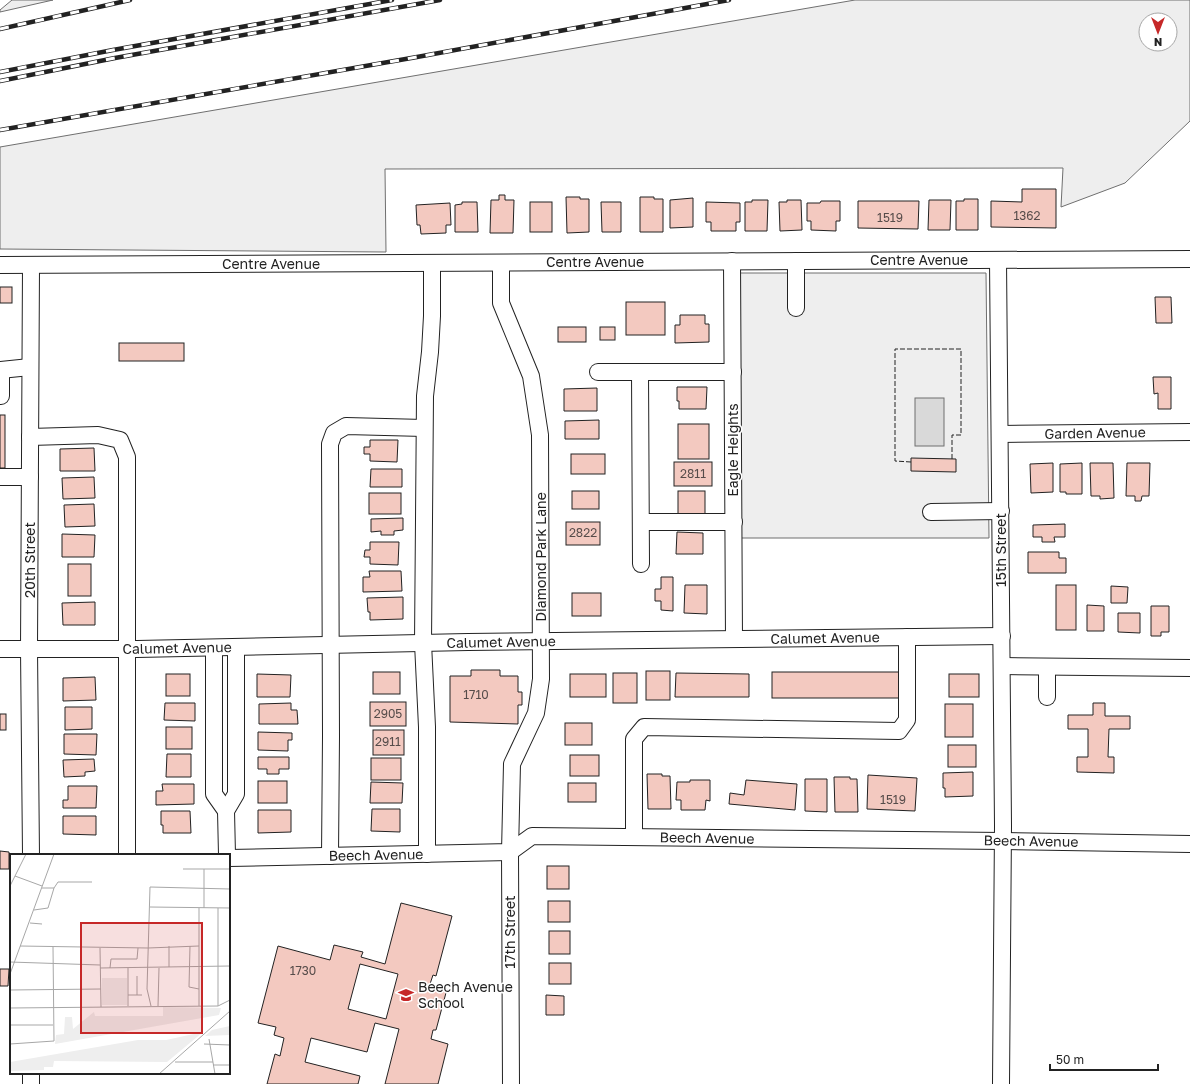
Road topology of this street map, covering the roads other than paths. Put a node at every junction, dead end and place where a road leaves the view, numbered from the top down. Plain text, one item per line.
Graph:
1 (1190, 259) edge
2 (998, 260) junction
3 (732, 261) junction
4 (796, 261) junction
5 (432, 263) junction
6 (500, 263) junction
7 (0, 265) edge
8 (31, 266) junction
9 (796, 308) dead end
10 (30, 367) junction
11 (1, 370) edge
12 (598, 372) dead end
13 (640, 372) junction
14 (733, 372) junction
15 (0, 396) edge
16 (424, 428) junction
17 (1190, 432) edge
18 (1000, 434) junction
19 (30, 437) junction
20 (0, 477) edge
21 (30, 477) junction
22 (1001, 511) junction
23 (931, 512) dead end
24 (641, 522) junction
25 (734, 522) junction
26 (641, 564) dead end
27 (1002, 636) junction
28 (907, 637) junction
29 (734, 639) junction
30 (541, 642) junction
31 (423, 643) junction
32 (331, 645) junction
33 (236, 647) junction
34 (30, 648) junction
35 (214, 648) junction
36 (0, 649) edge
37 (127, 649) junction
38 (1002, 666) junction
39 (1047, 667) junction
40 (1190, 668) edge
41 (1047, 697) dead end
42 (226, 811) junction
43 (634, 837) junction
44 (1003, 841) junction
45 (1190, 844) edge
46 (510, 852) junction
47 (31, 854) edge
48 (127, 854) edge
49 (227, 854) edge
50 (427, 854) junction
51 (330, 856) junction
52 (230, 858) edge
53 (511, 1084) edge
54 (1002, 1084) edge

1 - 2 street, Centre Avenue
2 - 4 street, Centre Avenue
2 - 18 street, 15th Street
3 - 4 street, Centre Avenue
3 - 6 street, Centre Avenue
3 - 14 street, Eagle Heights
4 - 9 street
5 - 6 street, Centre Avenue
5 - 8 street, Centre Avenue
5 - 16 street
6 - 30 street, Diamond Park Lane
7 - 8 street, Centre Avenue
8 - 10 street, 20th Street
10 - 11 street
10 - 19 street, 20th Street
11 - 15 street
12 - 13 street
13 - 14 street
13 - 24 street
14 - 25 street, Eagle Heights
16 - 31 street
16 - 32 street
17 - 18 street, Garden Avenue
18 - 22 street, 15th Street
19 - 21 street, 20th Street
19 - 37 street
20 - 21 street
21 - 34 street, 20th Street
22 - 23 street
22 - 27 street, 15th Street
24 - 25 street
24 - 26 street
25 - 29 street, Eagle Heights
27 - 28 street, Calumet Avenue
27 - 38 street, 15th Street
28 - 29 street, Calumet Avenue
28 - 43 street
29 - 30 street, Calumet Avenue
30 - 31 street, Calumet Avenue
30 - 46 street, Diamond Park Lane
31 - 32 street, Calumet Avenue
31 - 50 street
32 - 33 street, Calumet Avenue
32 - 51 street
33 - 35 street, Calumet Avenue
33 - 42 street
34 - 36 street, Calumet Avenue
34 - 37 street, Calumet Avenue
34 - 47 street, 20th Street
35 - 37 street, Calumet Avenue
35 - 42 street
37 - 48 street
38 - 39 street
38 - 44 street, 15th Street
39 - 40 street
39 - 41 street
42 - 49 street
43 - 44 street, Beech Avenue
43 - 46 street, Beech Avenue
44 - 45 street, Beech Avenue
44 - 54 street, 15th Street
46 - 50 street, Beech Avenue
46 - 53 street, 17th Street
50 - 51 street, Beech Avenue
51 - 52 street, Beech Avenue

